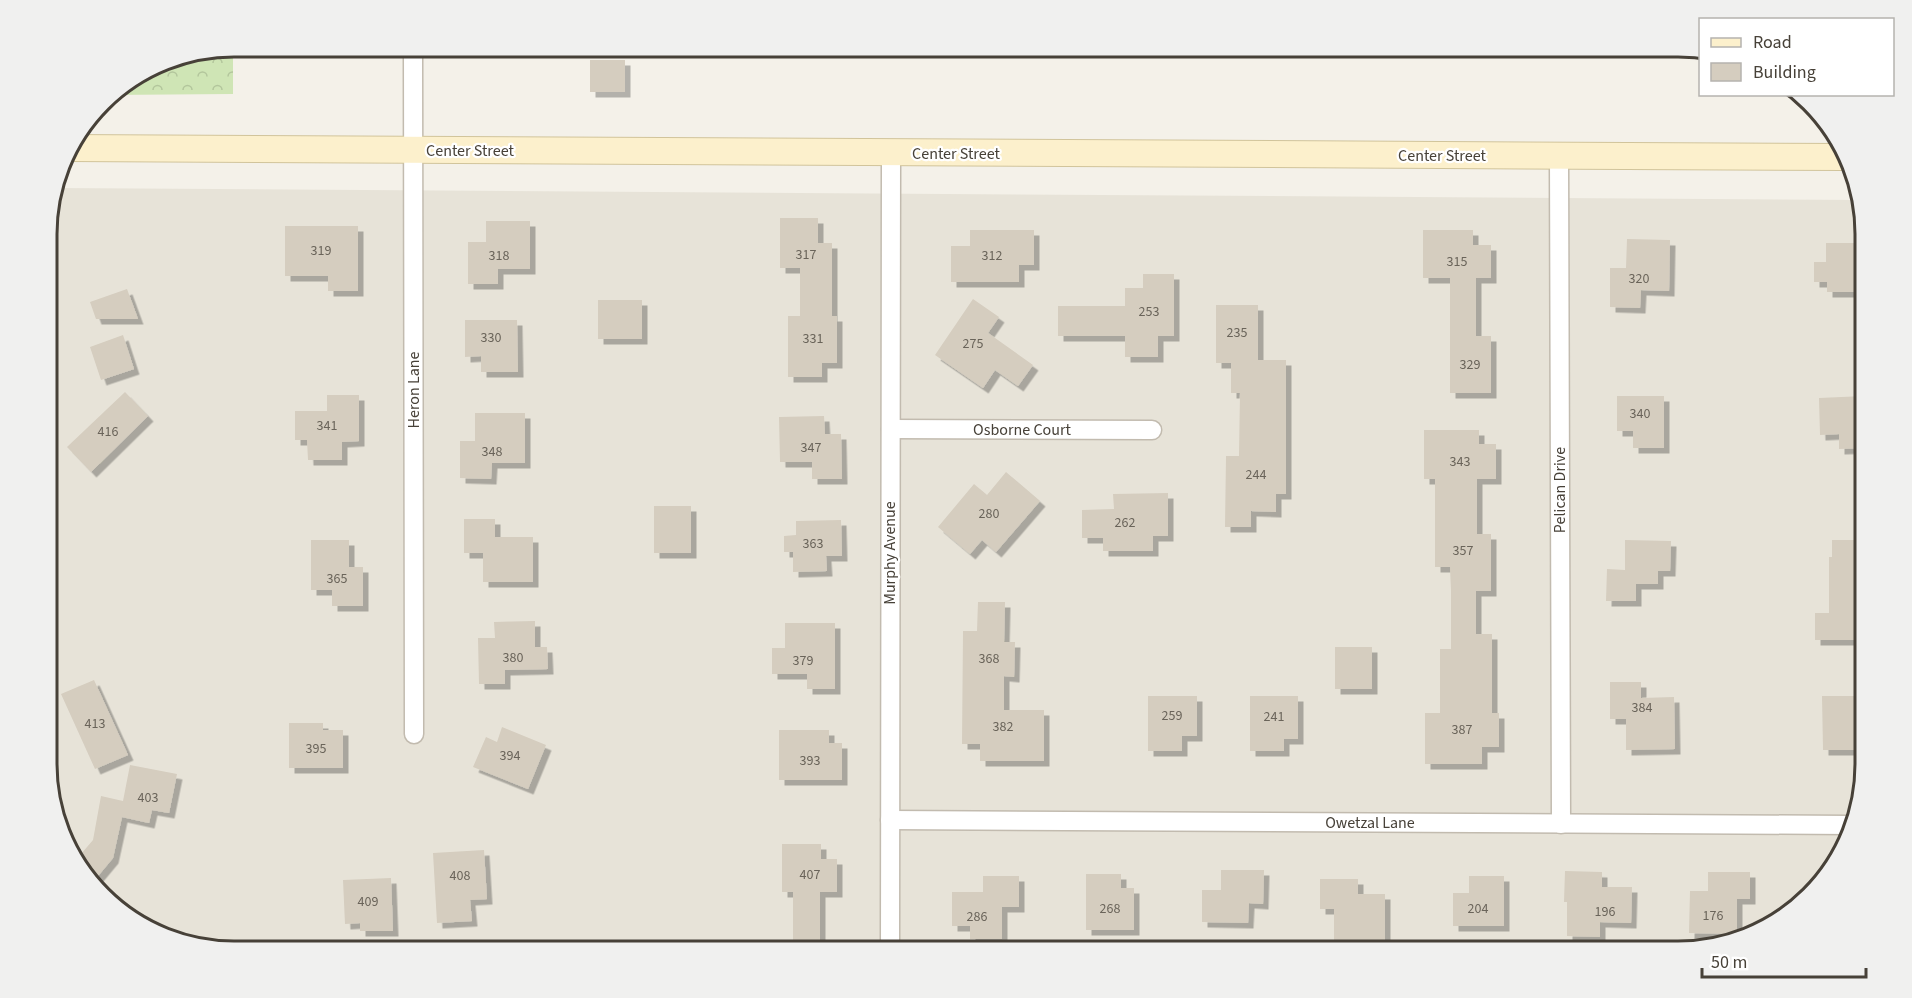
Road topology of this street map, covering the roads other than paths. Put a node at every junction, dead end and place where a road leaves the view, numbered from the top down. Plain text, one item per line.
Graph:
1 (413, 57) edge
2 (79, 148) edge
3 (413, 151) junction
4 (891, 154) junction
5 (1559, 156) junction
6 (1837, 157) edge
7 (891, 429) junction
8 (1152, 430) dead end
9 (414, 734) dead end
10 (890, 820) junction
11 (1561, 824) junction
12 (1844, 825) edge
13 (890, 941) edge

1 - 3 street, Heron Lane
2 - 3 main road, Center Street
3 - 4 main road, Center Street
3 - 9 street, Heron Lane
4 - 5 main road, Center Street
4 - 7 street, Murphy Avenue
5 - 6 main road, Center Street
5 - 11 street, Pelican Drive
7 - 8 street, Osborne Court
7 - 10 street, Murphy Avenue
10 - 11 street, Owetzal Lane
10 - 13 street, Murphy Avenue
11 - 12 street, Owetzal Lane

